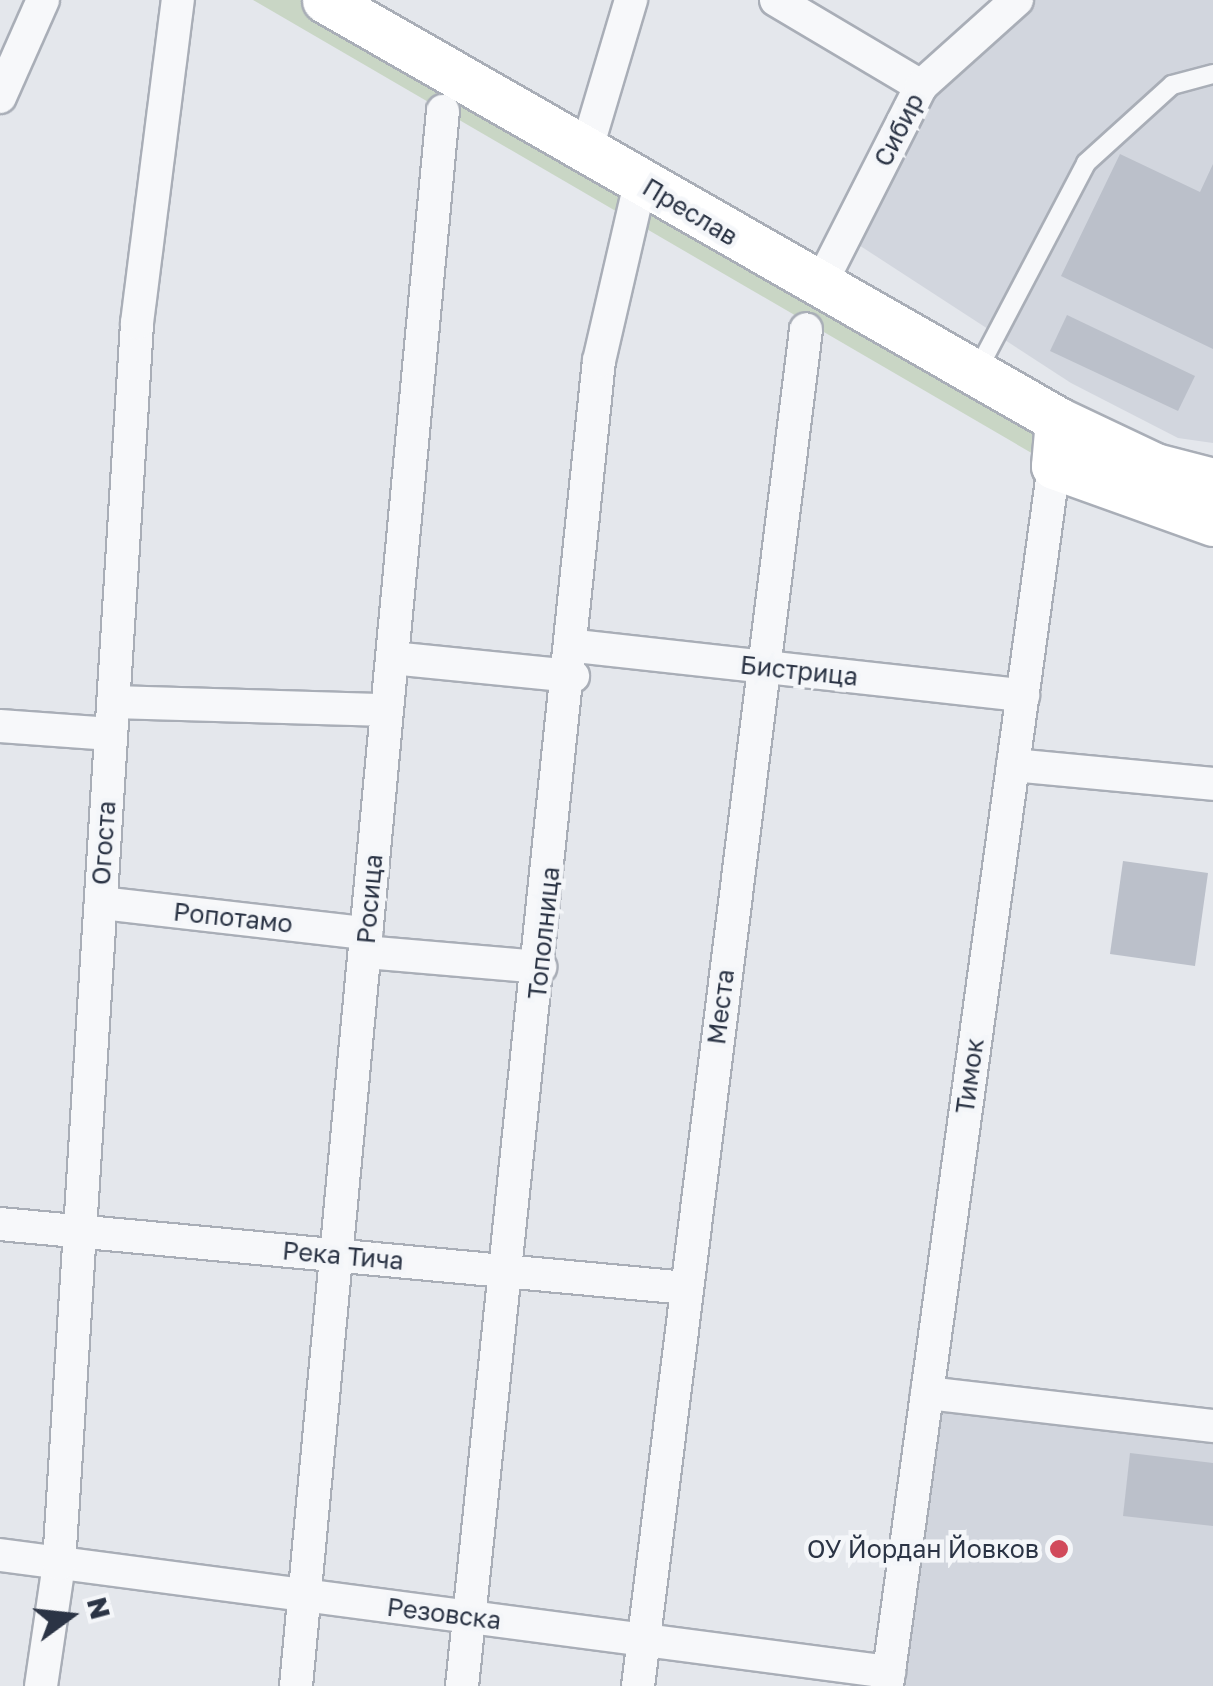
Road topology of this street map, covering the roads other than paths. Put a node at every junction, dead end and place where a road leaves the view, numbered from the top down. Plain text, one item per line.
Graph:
1 (43, 0) edge
2 (178, 0) edge
3 (324, 0) edge
4 (630, 0) edge
5 (776, 0) edge
6 (1017, 0) edge
7 (1213, 74) edge
8 (921, 86) junction
9 (0, 97) edge
10 (443, 111) dead end
11 (586, 151) junction
12 (640, 182) junction
13 (812, 309) junction
14 (974, 376) junction
15 (1058, 420) junction
16 (1054, 466) junction
17 (1213, 481) edge
18 (1213, 523) edge
19 (392, 658) junction
20 (574, 661) junction
21 (764, 666) junction
22 (1023, 695) junction
23 (387, 710) junction
24 (112, 718) junction
25 (0, 726) edge
26 (1014, 764) junction
27 (1213, 784) edge
28 (101, 902) junction
29 (366, 942) junction
30 (540, 967) junction
31 (0, 1224) edge
32 (80, 1232) junction
33 (336, 1256) junction
34 (508, 1272) junction
35 (686, 1288) junction
36 (927, 1393) junction
37 (1213, 1426) edge
38 (0, 1555) edge
39 (59, 1564) junction
40 (304, 1596) junction
41 (470, 1617) junction
42 (644, 1640) junction
43 (888, 1679) edge
44 (41, 1686) edge
45 (296, 1686) edge
46 (462, 1686) edge
47 (638, 1686) edge

1 - 9 street
2 - 24 street, Огоста
3 - 11 main road, Преслав
4 - 11 street
5 - 8 street
6 - 8 street, Сибир
7 - 14 lane
8 - 13 street, Сибир
10 - 19 street, Росица
11 - 12 main road, Преслав
12 - 13 main road, Преслав
12 - 20 street, Тополница
13 - 14 main road, Преслав
13 - 21 street, Места
14 - 15 main road, Преслав
15 - 16 main road
15 - 17 main road, Преслав
16 - 18 main road
16 - 22 street, Тимок
19 - 20 street, Бистрица
19 - 23 street, Росица
20 - 21 street, Бистрица
20 - 30 street, Тополница
21 - 22 street, Бистрица
21 - 35 street, Места
22 - 26 street, Тимок
23 - 24 street
23 - 29 street, Росица
24 - 25 street
24 - 28 street, Огоста
26 - 27 street
26 - 36 street, Тимок
28 - 29 street, Ропотамо
28 - 32 street, Огоста
29 - 30 street, Ропотамо
29 - 33 street, Росица
30 - 34 street, Тополница
31 - 32 street, Река Тича
32 - 33 street, Река Тича
32 - 39 street, Огоста
33 - 34 street, Река Тича
33 - 40 street, Росица
34 - 35 street, Река Тича
34 - 41 street, Тополница
35 - 42 street, Места
36 - 37 street
36 - 43 street, Тимок
38 - 39 street, Резовска
39 - 40 street, Резовска
39 - 44 street, Огоста
40 - 41 street, Резовска
40 - 45 street, Росица
41 - 42 street, Резовска
41 - 46 street, Тополница
42 - 43 street, Резовска
42 - 47 street, Места

